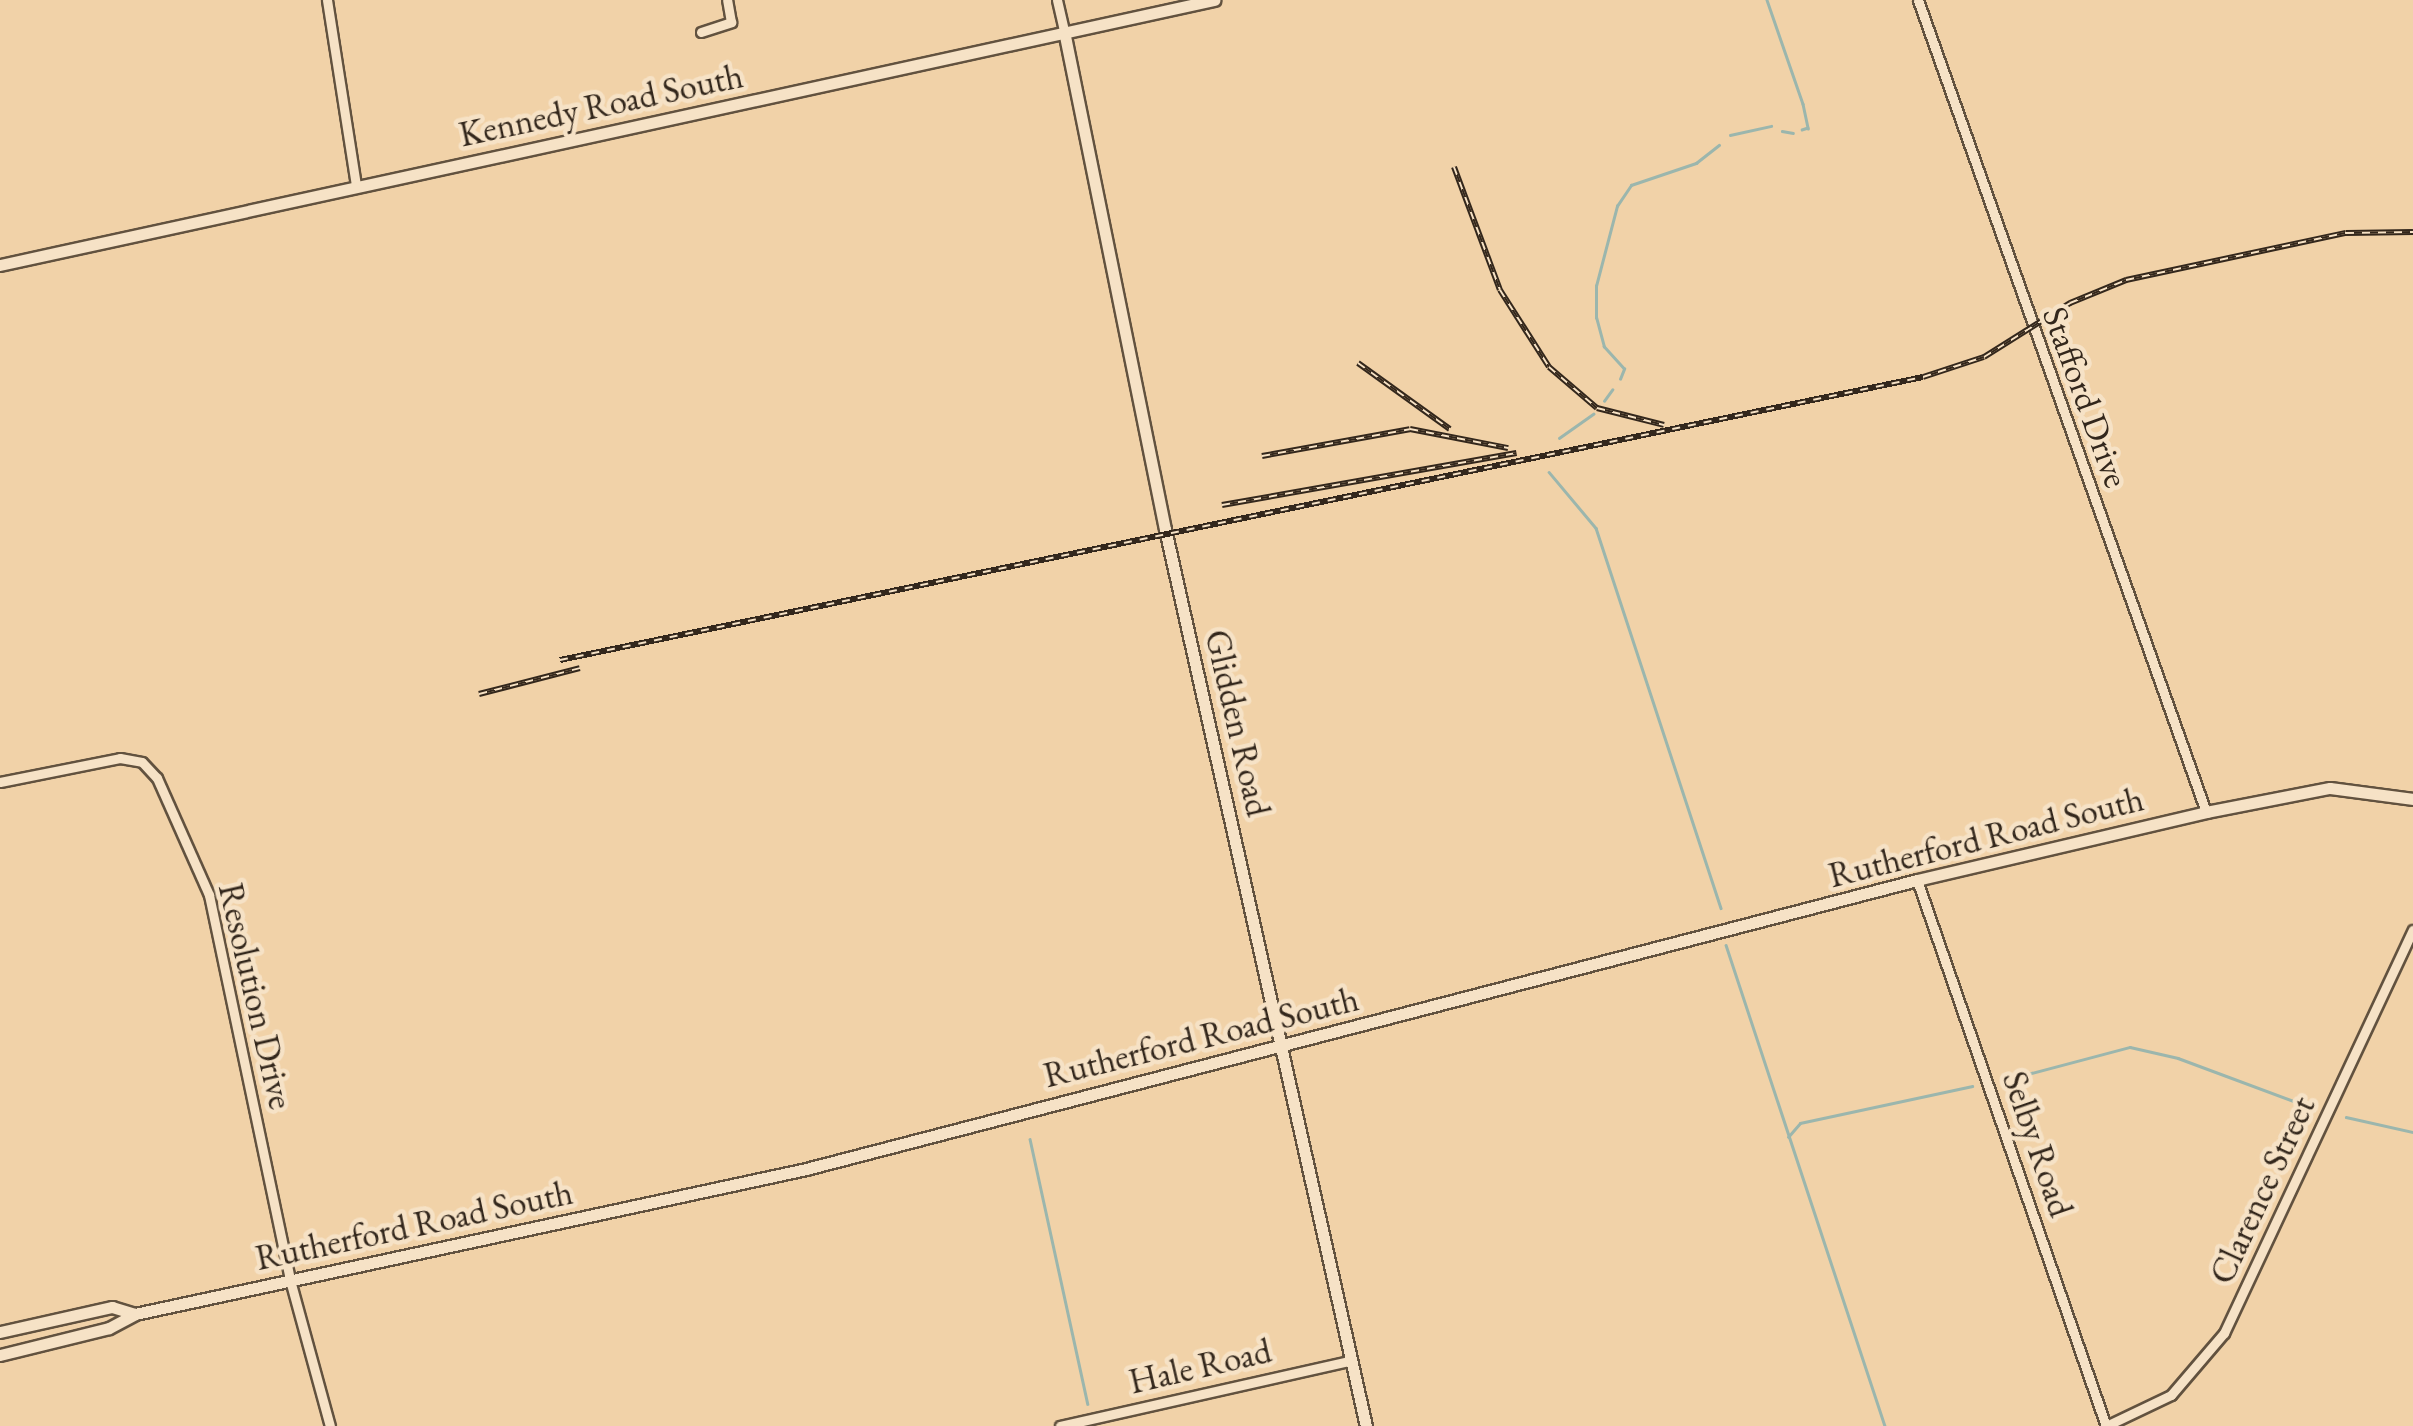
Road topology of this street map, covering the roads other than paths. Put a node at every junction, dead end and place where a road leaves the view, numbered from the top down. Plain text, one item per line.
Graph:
1 (327, 0) edge
2 (728, 0) edge
3 (1057, 0) edge
4 (1214, 0) edge
5 (1918, 0) edge
6 (701, 32) dead end
7 (1064, 32) junction
8 (356, 185) junction
9 (0, 265) edge
10 (0, 782) edge
11 (2413, 799) edge
12 (2206, 812) junction
13 (1917, 880) junction
14 (2413, 930) edge
15 (1285, 1042) junction
16 (290, 1280) junction
17 (135, 1314) junction
18 (0, 1332) edge
19 (0, 1355) edge
20 (1352, 1360) junction
21 (330, 1426) edge
22 (1060, 1426) edge
23 (1366, 1426) edge
24 (2106, 1426) edge

1 - 8 street
2 - 6 street
3 - 7 street
4 - 7 street, Kennedy Road South
5 - 12 street, Stafford Drive
7 - 8 street, Kennedy Road South
7 - 15 street, Glidden Road
8 - 9 street, Kennedy Road South
10 - 16 street, Resolution Drive
11 - 12 street, Rutherford Road South
12 - 13 street, Rutherford Road South
13 - 15 street, Rutherford Road South
13 - 24 street, Selby Road
14 - 24 street, Clarence Street
15 - 16 street, Rutherford Road South
15 - 20 street, Glidden Road
16 - 17 street, Rutherford Road South
16 - 21 street, Resolution Drive
17 - 18 street, Rutherford Road South
17 - 19 street
20 - 22 street, Hale Road
20 - 23 street, Glidden Road

